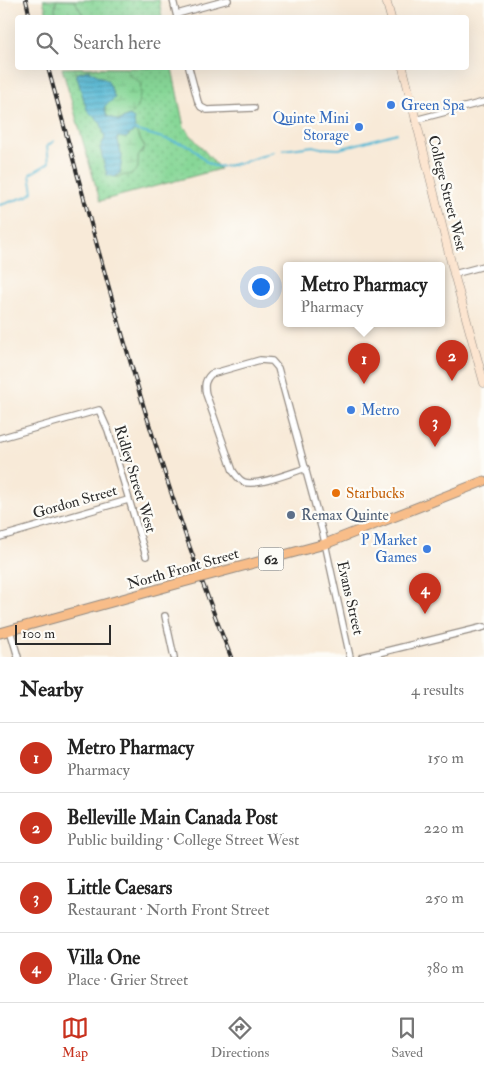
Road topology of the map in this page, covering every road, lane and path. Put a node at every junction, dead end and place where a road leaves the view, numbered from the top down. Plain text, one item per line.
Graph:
1 (173, 0) edge
2 (228, 0) edge
3 (386, 0) edge
4 (177, 15) edge
5 (180, 15) edge
6 (389, 15) edge
7 (190, 70) edge
8 (402, 70) edge
9 (484, 102) edge
10 (254, 108) dead end
11 (415, 120) junction
12 (484, 266) edge
13 (454, 274) junction
14 (484, 383) edge
15 (0, 438) edge
16 (306, 468) junction
17 (484, 481) edge
18 (128, 500) junction
19 (0, 537) edge
20 (325, 544) junction
21 (146, 556) dead end
22 (165, 616) dead end
23 (484, 627) edge
24 (10, 630) junction
25 (0, 633) edge
26 (18, 657) edge
27 (174, 657) edge
28 (350, 657) edge
29 (362, 657) edge

1 - 4 street
2 - 5 street
3 - 6 main road
7 - 10 street
8 - 11 main road, College Street West
9 - 11 street
11 - 13 main road, College Street West
12 - 13 street
13 - 14 main road, College Street West
15 - 18 street, Ridley Street West
16 - 16 street, Evans Street
16 - 20 street, Evans Street
17 - 20 main road, North Front Street / 62
18 - 19 street, Gordon Street
18 - 21 street, Ridley Street West
20 - 24 main road, North Front Street / 62, bridge
20 - 28 street, Evans Street
22 - 27 street
23 - 29 street
24 - 25 main road, North Front Street / 62
24 - 26 street

